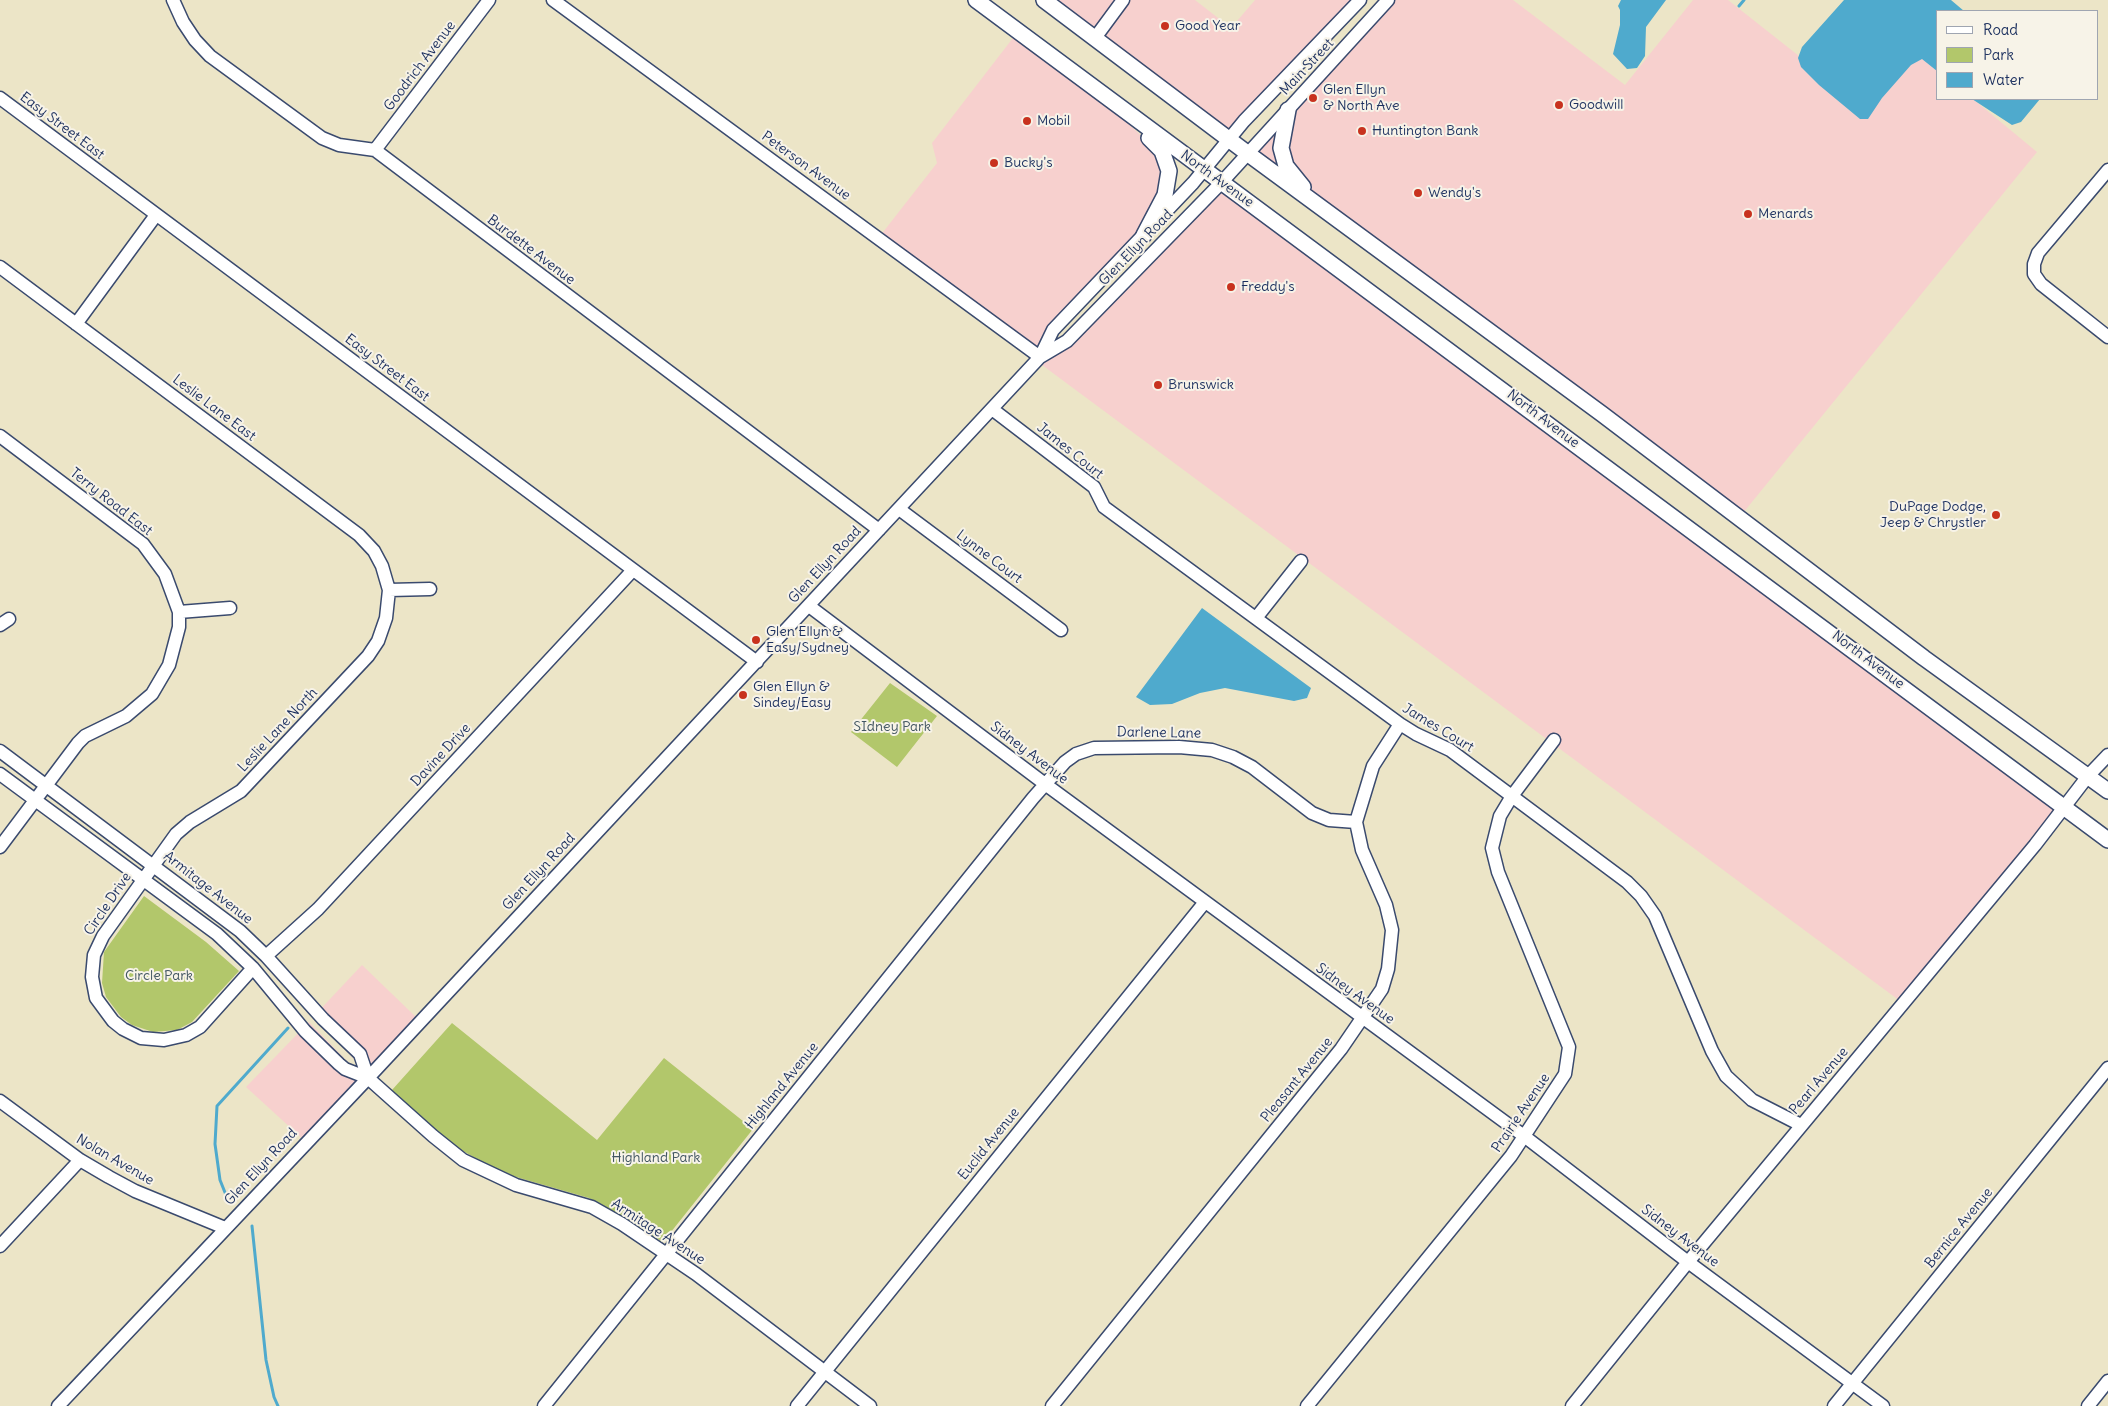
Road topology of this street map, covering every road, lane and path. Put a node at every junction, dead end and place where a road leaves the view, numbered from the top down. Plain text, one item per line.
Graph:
1 (173, 0) edge
2 (489, 0) edge
3 (553, 0) edge
4 (976, 0) edge
5 (1044, 0) edge
6 (1124, 0) edge
7 (1360, 0) edge
8 (1388, 0) edge
9 (1095, 38) junction
10 (1090, 85) junction
11 (0, 98) edge
12 (1288, 110) junction
13 (1229, 139) junction
14 (375, 150) junction
15 (1247, 153) junction
16 (1204, 170) junction
17 (2108, 170) edge
18 (1221, 182) junction
19 (1331, 214) junction
20 (156, 215) junction
21 (1144, 235) junction
22 (0, 267) edge
23 (76, 324) junction
24 (2108, 337) edge
25 (1040, 358) junction
26 (992, 409) junction
27 (0, 436) edge
28 (899, 509) junction
29 (878, 530) junction
30 (1301, 561) dead end
31 (633, 570) junction
32 (430, 589) dead end
33 (389, 590) junction
34 (809, 606) junction
35 (230, 608) dead end
36 (179, 612) junction
37 (1256, 618) junction
38 (1061, 630) dead end
39 (757, 662) junction
40 (1400, 724) junction
41 (1554, 740) dead end
42 (0, 751) edge
43 (2108, 755) edge
44 (0, 774) edge
45 (2088, 776) junction
46 (1045, 784) junction
47 (47, 786) junction
48 (2108, 791) edge
49 (1512, 796) junction
50 (35, 801) junction
51 (2064, 807) junction
52 (1356, 822) junction
53 (2108, 840) edge
54 (0, 847) edge
55 (153, 865) junction
56 (143, 879) junction
57 (1206, 902) junction
58 (266, 956) junction
59 (253, 968) junction
60 (1362, 1018) junction
61 (2108, 1068) edge
62 (368, 1078) junction
63 (0, 1101) edge
64 (1801, 1126) junction
65 (1524, 1136) junction
66 (80, 1160) junction
67 (225, 1228) junction
68 (0, 1246) edge
69 (666, 1254) junction
70 (1688, 1262) junction
71 (824, 1372) junction
72 (2108, 1381) edge
73 (1853, 1383) junction
74 (58, 1406) edge
75 (544, 1406) edge
76 (798, 1406) edge
77 (870, 1406) edge
78 (1052, 1406) edge
79 (1307, 1406) edge
80 (1572, 1406) edge
81 (1834, 1406) edge
82 (1884, 1406) edge
83 (2088, 1406) edge

1 - 14 street, Burdette Avenue
2 - 14 street, Goodrich Avenue
3 - 25 street, Peterson Avenue
4 - 10 main road, North Avenue
5 - 9 main road
6 - 9 street
7 - 13 street, Main Street
8 - 12 street, Main Street
9 - 13 main road
10 - 16 main road, North Avenue
10 - 21 main road
11 - 20 street, Easy Street East
12 - 15 street, Main Street
12 - 19 main road
13 - 15 main road
13 - 16 street, Glen Ellyn Road
14 - 29 street, Burdette Avenue
15 - 18 street, Glen Ellyn Road
15 - 19 main road
16 - 18 main road, North Avenue
16 - 21 street, Glen Ellyn Road
17 - 24 street
18 - 25 street, Glen Ellyn Road
18 - 51 main road, North Avenue
19 - 45 main road
20 - 23 street
20 - 31 street, Easy Street East
21 - 25 street, Glen Ellyn Road
22 - 23 street, Leslie Lane East
23 - 33 street, Leslie Lane East
25 - 26 street, Glen Ellyn Road
26 - 28 street, Glen Ellyn Road
26 - 37 street, James Court
27 - 36 street, Terry Road East
28 - 29 street, Glen Ellyn Road
28 - 38 street, Lynne Court
29 - 34 street, Glen Ellyn Road
30 - 37 street
31 - 39 street, Easy Street East
31 - 58 street, Davine Drive
32 - 33 street
33 - 55 street, Leslie Lane North
34 - 39 street, Glen Ellyn Road
34 - 46 street, Sidney Avenue
35 - 36 street
36 - 47 street
37 - 40 street, James Court
39 - 62 street, Glen Ellyn Road
40 - 49 street, James Court
40 - 52 street, Pleasant Avenue
41 - 49 street, Prairie Avenue
42 - 47 street, Armitage Avenue
43 - 45 street, Pearl Avenue
44 - 50 street, Armitage Avenue
45 - 48 main road
45 - 51 street, Pearl Avenue
46 - 52 street, Darlene Lane
46 - 57 street, Sidney Avenue
46 - 69 street, Highland Avenue
47 - 50 street
47 - 55 street, Armitage Avenue
49 - 64 street, James Court
49 - 65 street, Prairie Avenue
50 - 54 street
50 - 56 street, Armitage Avenue
51 - 53 main road, North Avenue
51 - 64 street, Pearl Avenue
52 - 60 street, Pleasant Avenue
55 - 56 street, Circle Drive
55 - 58 street, Armitage Avenue
56 - 59 street, Armitage Avenue
56 - 59 street, Circle Drive
57 - 60 street, Sidney Avenue
57 - 71 street, Euclid Avenue
58 - 62 street, Armitage Avenue
59 - 62 street, Armitage Avenue
60 - 65 street, Sidney Avenue
60 - 78 street, Pleasant Avenue
61 - 73 street, Bernice Avenue
62 - 67 street, Glen Ellyn Road
62 - 69 street, Armitage Avenue
63 - 66 street, Nolan Avenue
64 - 70 street, Pearl Avenue
65 - 70 street, Sidney Avenue
65 - 79 street, Prairie Avenue
66 - 67 street, Nolan Avenue
66 - 68 street
67 - 74 street, Glen Ellyn Road
69 - 71 street, Armitage Avenue
69 - 75 street, Highland Avenue
70 - 73 street, Sidney Avenue
70 - 80 street, Pearl Avenue
71 - 76 street, Euclid Avenue
71 - 77 street, Armitage Avenue
72 - 83 street
73 - 81 street, Bernice Avenue
73 - 82 street, Sidney Avenue

